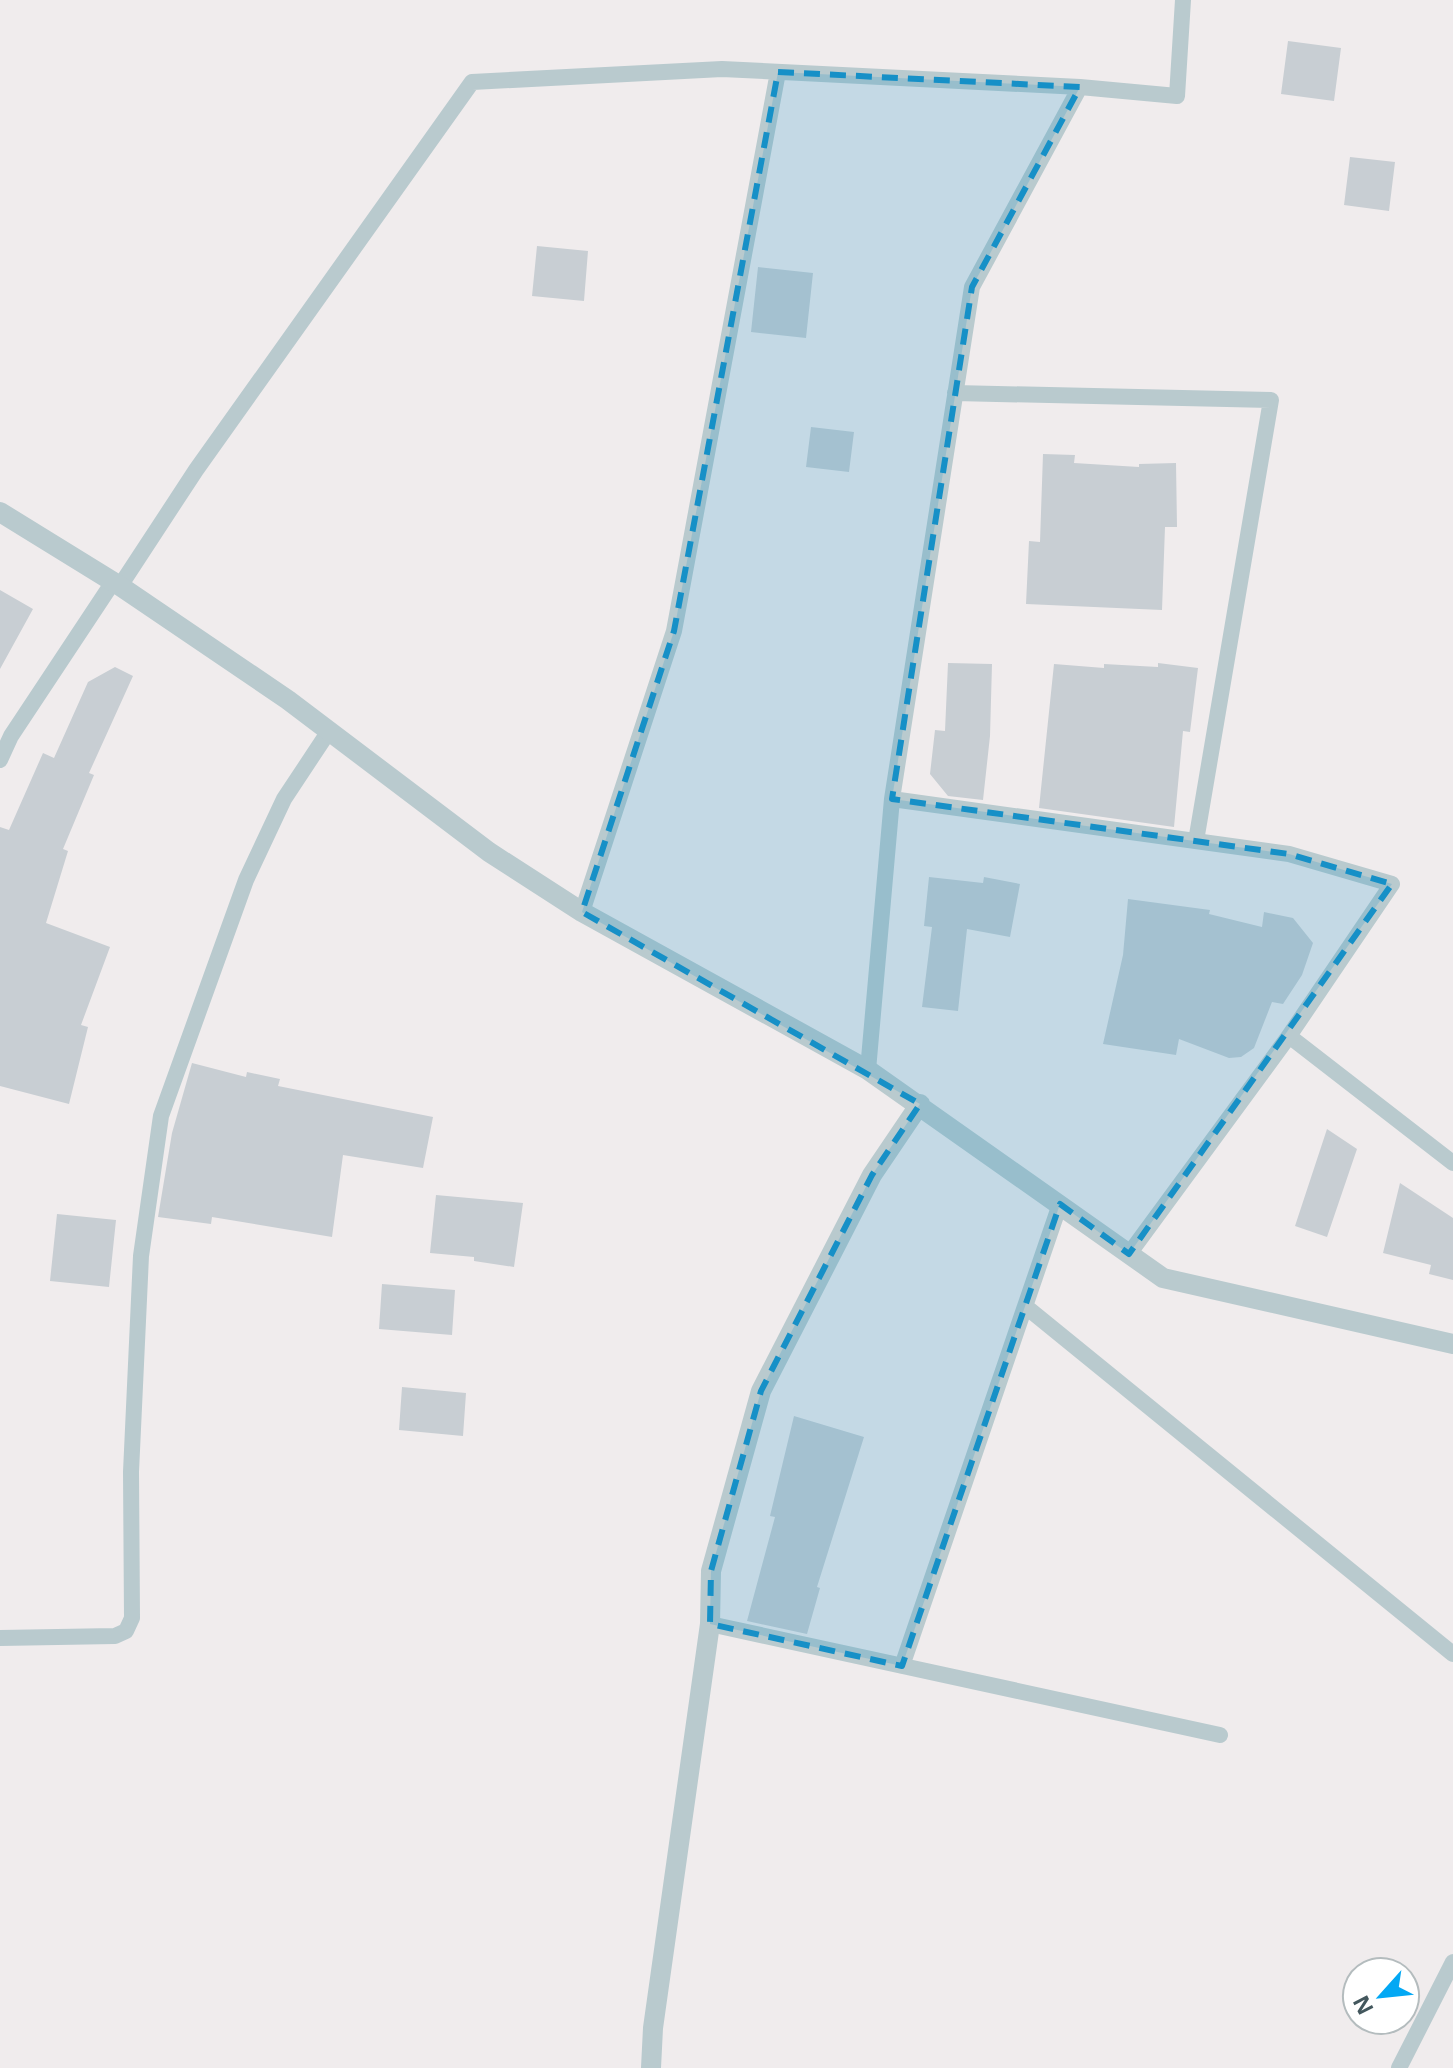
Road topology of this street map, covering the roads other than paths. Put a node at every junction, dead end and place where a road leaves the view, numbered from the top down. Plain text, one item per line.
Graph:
1 (1183, 0) edge
2 (778, 72) junction
3 (1080, 87) junction
4 (955, 393) junction
5 (0, 512) edge
6 (117, 584) junction
7 (329, 731) junction
8 (0, 760) edge
9 (892, 799) junction
10 (1196, 841) junction
11 (582, 912) junction
12 (1289, 1036) junction
13 (868, 1070) junction
14 (920, 1104) junction
15 (1453, 1163) edge
16 (1060, 1204) junction
17 (1129, 1254) junction
18 (1025, 1306) junction
19 (1453, 1344) edge
20 (710, 1624) junction
21 (0, 1638) edge
22 (1453, 1654) edge
23 (902, 1666) junction
24 (1220, 1735) dead end
25 (1453, 1962) edge
26 (651, 2068) edge
27 (1399, 2068) edge

1 - 3 street
2 - 3 street
2 - 6 street
2 - 11 street
3 - 4 street
4 - 9 street
4 - 10 street
5 - 6 street
6 - 7 street
6 - 8 street
7 - 11 street
7 - 21 street
9 - 10 street
9 - 13 street
10 - 12 street
11 - 13 street
12 - 15 street
12 - 17 street
13 - 14 street
14 - 16 street
14 - 20 street
16 - 17 street
16 - 18 street
17 - 19 street
18 - 22 street
18 - 23 street
20 - 23 street
20 - 26 street
23 - 24 street
25 - 27 street

